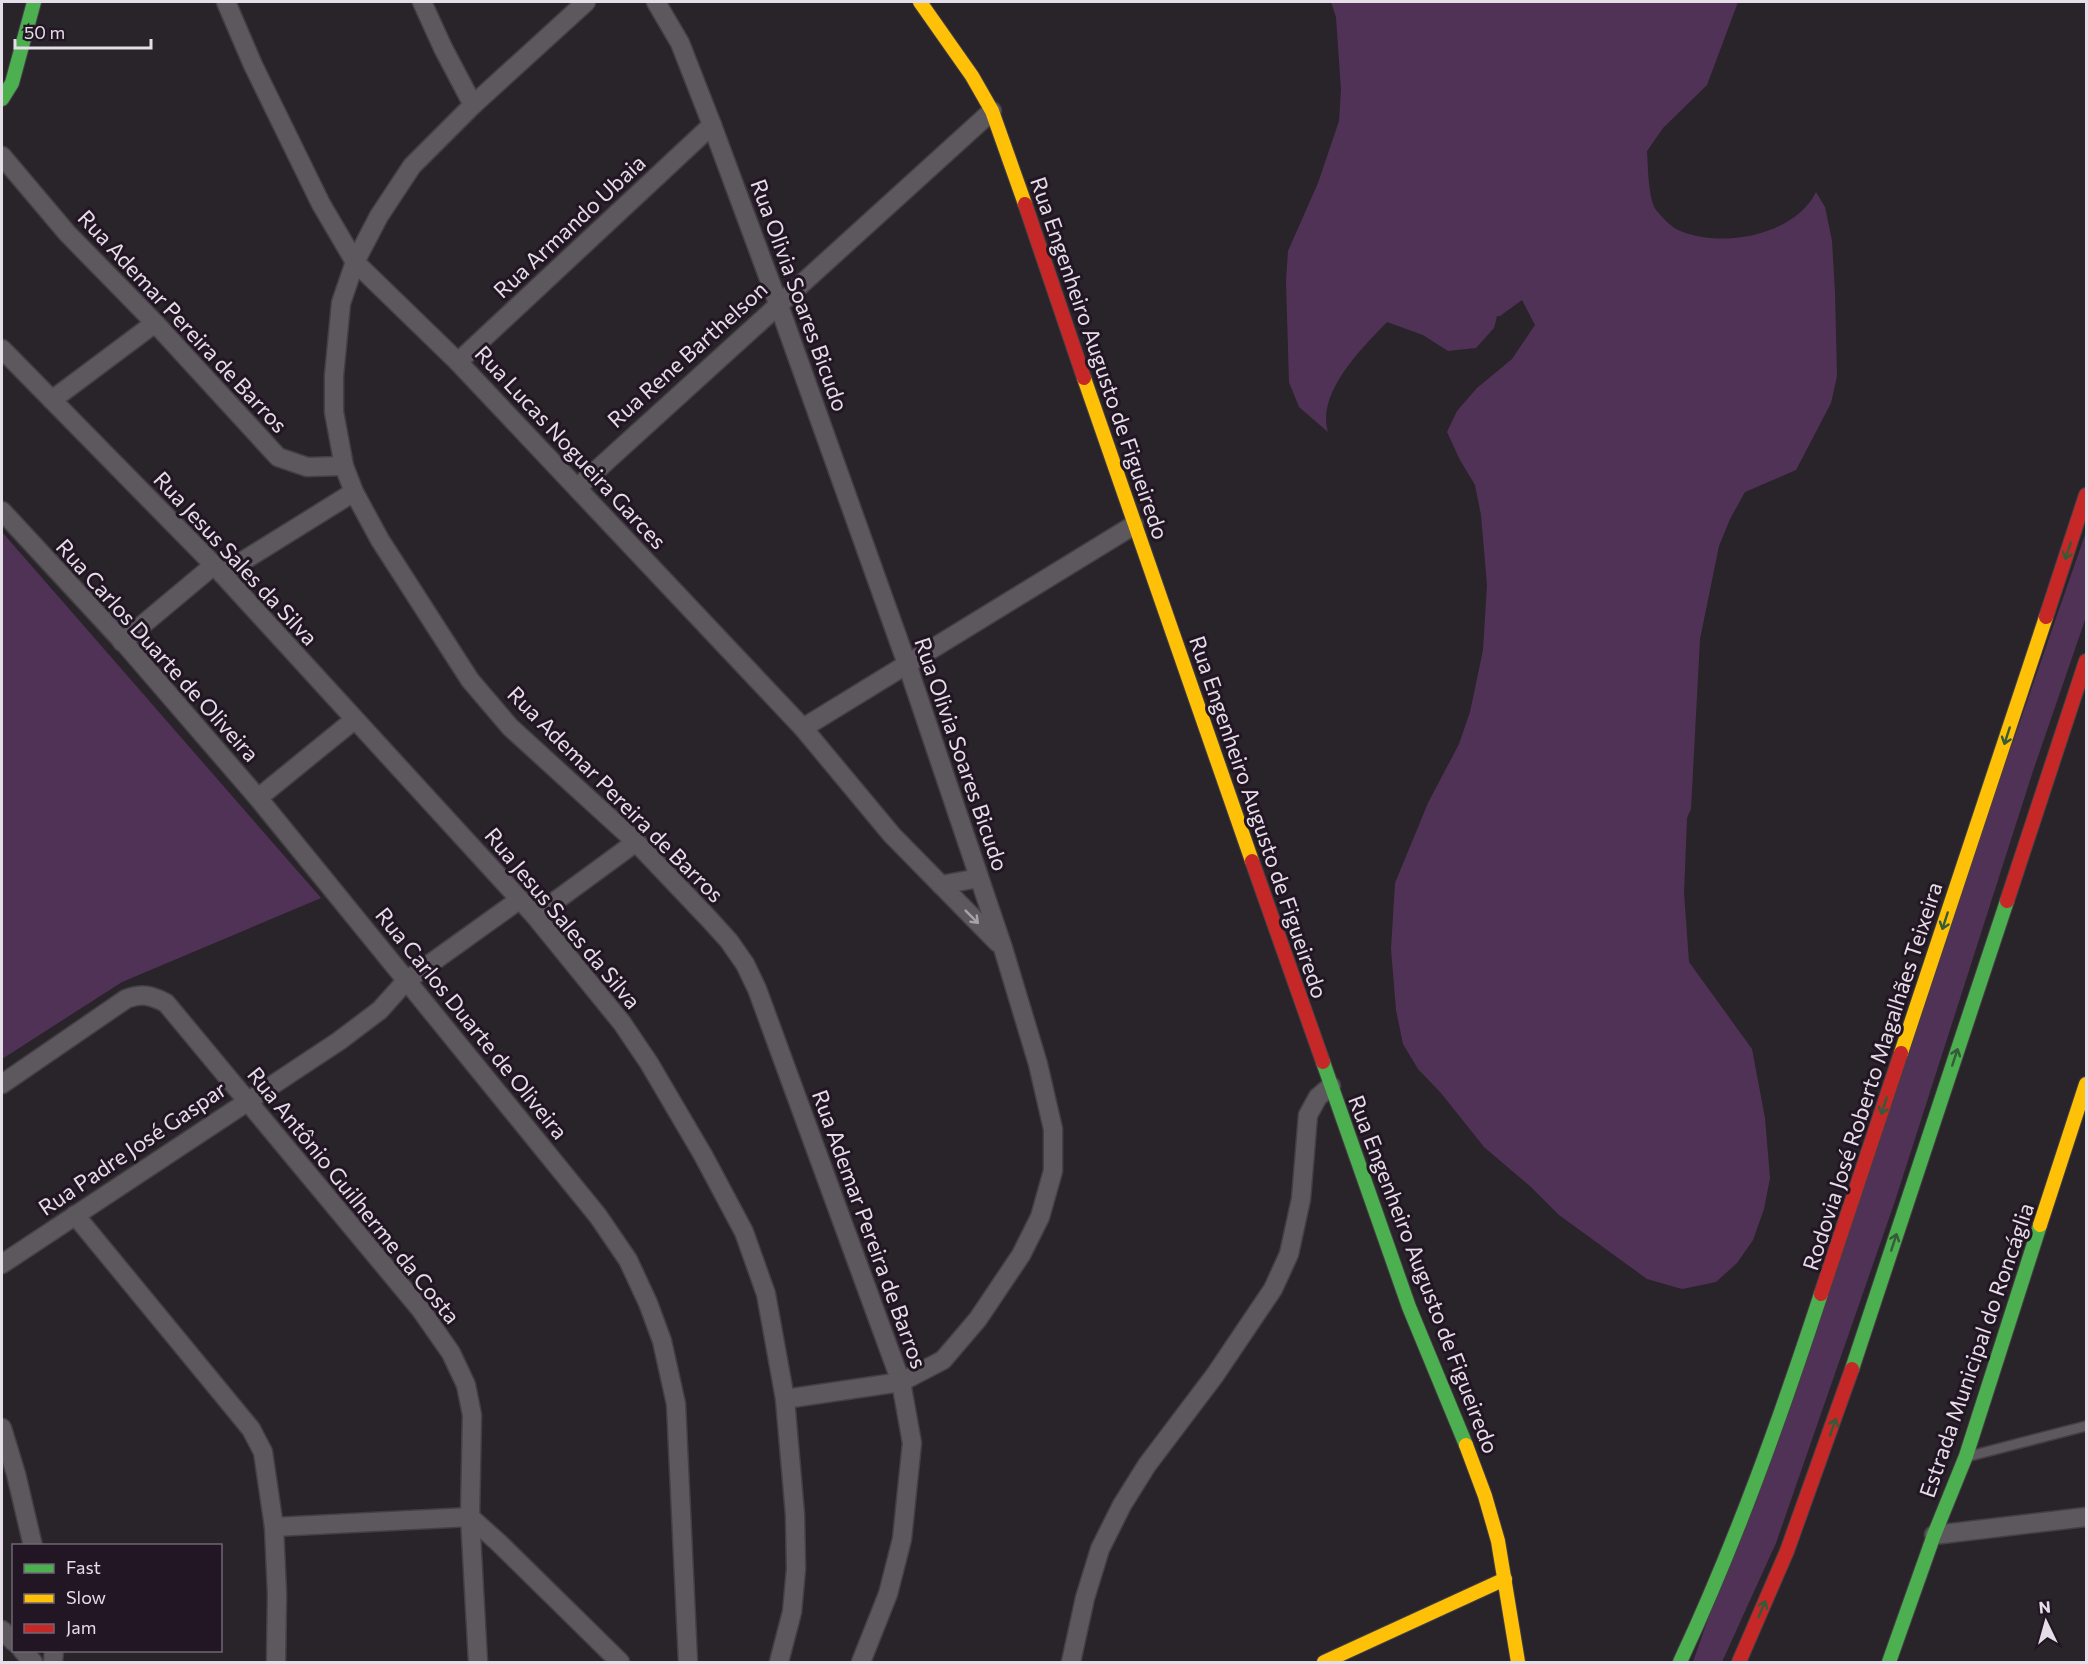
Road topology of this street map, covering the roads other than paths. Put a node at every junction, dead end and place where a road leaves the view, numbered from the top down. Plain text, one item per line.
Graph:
1 (34, 2) edge
2 (226, 2) edge
3 (422, 2) edge
4 (586, 2) edge
5 (656, 2) edge
6 (920, 2) edge
7 (2, 99) edge
8 (473, 105) junction
9 (992, 111) junction
10 (712, 125) junction
11 (2, 156) edge
12 (356, 262) junction
13 (778, 303) junction
14 (155, 323) junction
15 (2, 349) edge
16 (458, 362) junction
17 (52, 400) junction
18 (344, 466) junction
19 (576, 488) junction
20 (354, 492) junction
21 (2086, 495) edge
22 (2, 511) edge
23 (1134, 525) junction
24 (218, 570) junction
25 (122, 642) junction
26 (2086, 661) edge
27 (907, 664) junction
28 (354, 720) junction
29 (803, 728) junction
30 (258, 798) junction
31 (636, 842) junction
32 (979, 878) junction
33 (941, 885) junction
34 (519, 900) junction
35 (535, 916) junction
36 (1003, 948) junction
37 (406, 981) junction
38 (2, 1084) edge
39 (2086, 1084) edge
40 (1331, 1086) junction
41 (246, 1101) junction
42 (75, 1215) junction
43 (2, 1264) edge
44 (901, 1382) junction
45 (785, 1398) junction
46 (2086, 1426) edge
47 (2, 1428) edge
48 (1966, 1456) junction
49 (470, 1517) junction
50 (2086, 1517) edge
51 (274, 1527) junction
52 (1934, 1535) junction
53 (33, 1544) edge
54 (1505, 1579) junction
55 (276, 1662) edge
56 (478, 1662) edge
57 (620, 1662) edge
58 (688, 1662) edge
59 (779, 1662) edge
60 (861, 1662) edge
61 (1071, 1662) edge
62 (1324, 1662) edge
63 (1518, 1662) edge
64 (1680, 1662) edge
65 (1739, 1662) edge
66 (1888, 1662) edge

1 - 7 main road
2 - 12 street, Rua Lucas Nogueira Garces
3 - 8 street
4 - 8 street
5 - 10 street, Rua Olivia Soares Bicudo
6 - 9 main road, Rua Engenheiro Augusto de Figueiredo
8 - 12 street
9 - 13 street, Rua Rene Barthelson
9 - 23 main road, Rua Engenheiro Augusto de Figueiredo
10 - 13 street, Rua Olivia Soares Bicudo
10 - 16 street, Rua Armando Ubaia
11 - 14 street, Rua Ademar Pereira de Barros
12 - 16 street, Rua Lucas Nogueira Garces
12 - 18 street
13 - 19 street, Rua Rene Barthelson
13 - 27 street, Rua Olivia Soares Bicudo
14 - 17 street
14 - 18 street, Rua Ademar Pereira de Barros
15 - 17 street, Rua Jesus Sales da Silva
16 - 19 street, Rua Lucas Nogueira Garces
17 - 24 street, Rua Jesus Sales da Silva
18 - 20 street, Rua Ademar Pereira de Barros
19 - 29 street, Rua Lucas Nogueira Garces
20 - 24 street
20 - 31 street, Rua Ademar Pereira de Barros
21 -> 64 main road, Rodovia José Roberto Magalhães Teixeira
22 - 25 street, Rua Carlos Duarte de Oliveira
23 - 27 street
23 - 40 main road, Rua Engenheiro Augusto de Figueiredo
24 - 25 street
24 - 28 street, Rua Jesus Sales da Silva
25 - 30 street, Rua Carlos Duarte de Oliveira
65 -> 26 main road
27 - 29 street
27 - 32 street, Rua Olivia Soares Bicudo
28 - 30 street
28 - 34 street, Rua Jesus Sales da Silva
29 - 33 street, Rua Lucas Nogueira Garces
30 - 37 street, Rua Carlos Duarte de Oliveira
31 - 35 street
31 - 44 street, Rua Ademar Pereira de Barros
32 - 33 street
32 - 36 street, Rua Olivia Soares Bicudo
33 -> 36 street, Rua Lucas Nogueira Garces
34 - 35 street, Rua Jesus Sales da Silva
34 - 37 street, Rua Padre José Gaspar
35 - 45 street, Rua Jesus Sales da Silva
36 - 44 street, Rua Olivia Soares Bicudo
37 - 41 street, Rua Padre José Gaspar
37 - 58 street, Rua Carlos Duarte de Oliveira
38 - 41 street, Rua Antônio Guilherme da Costa
39 - 48 main road, Estrada Municipal do Roncáglia
40 - 54 main road, Rua Engenheiro Augusto de Figueiredo
40 - 61 street
41 - 42 street, Rua Padre José Gaspar
41 - 49 street, Rua Antônio Guilherme da Costa
42 - 43 street, Rua Padre José Gaspar
42 - 51 street
44 - 45 street, Rua Olivia Soares Bicudo
44 - 60 street, Rua Ademar Pereira de Barros
45 - 59 street, Rua Jesus Sales da Silva
46 - 48 lane
47 - 53 street
48 - 52 main road, Estrada Municipal do Roncáglia
49 - 51 street
49 - 56 street, Rua Antônio Guilherme da Costa
49 - 57 street
50 - 52 street
51 - 55 street
52 - 66 main road, Estrada Municipal do Roncáglia
54 - 62 main road
54 - 63 main road, Rua Engenheiro Augusto de Figueiredo

